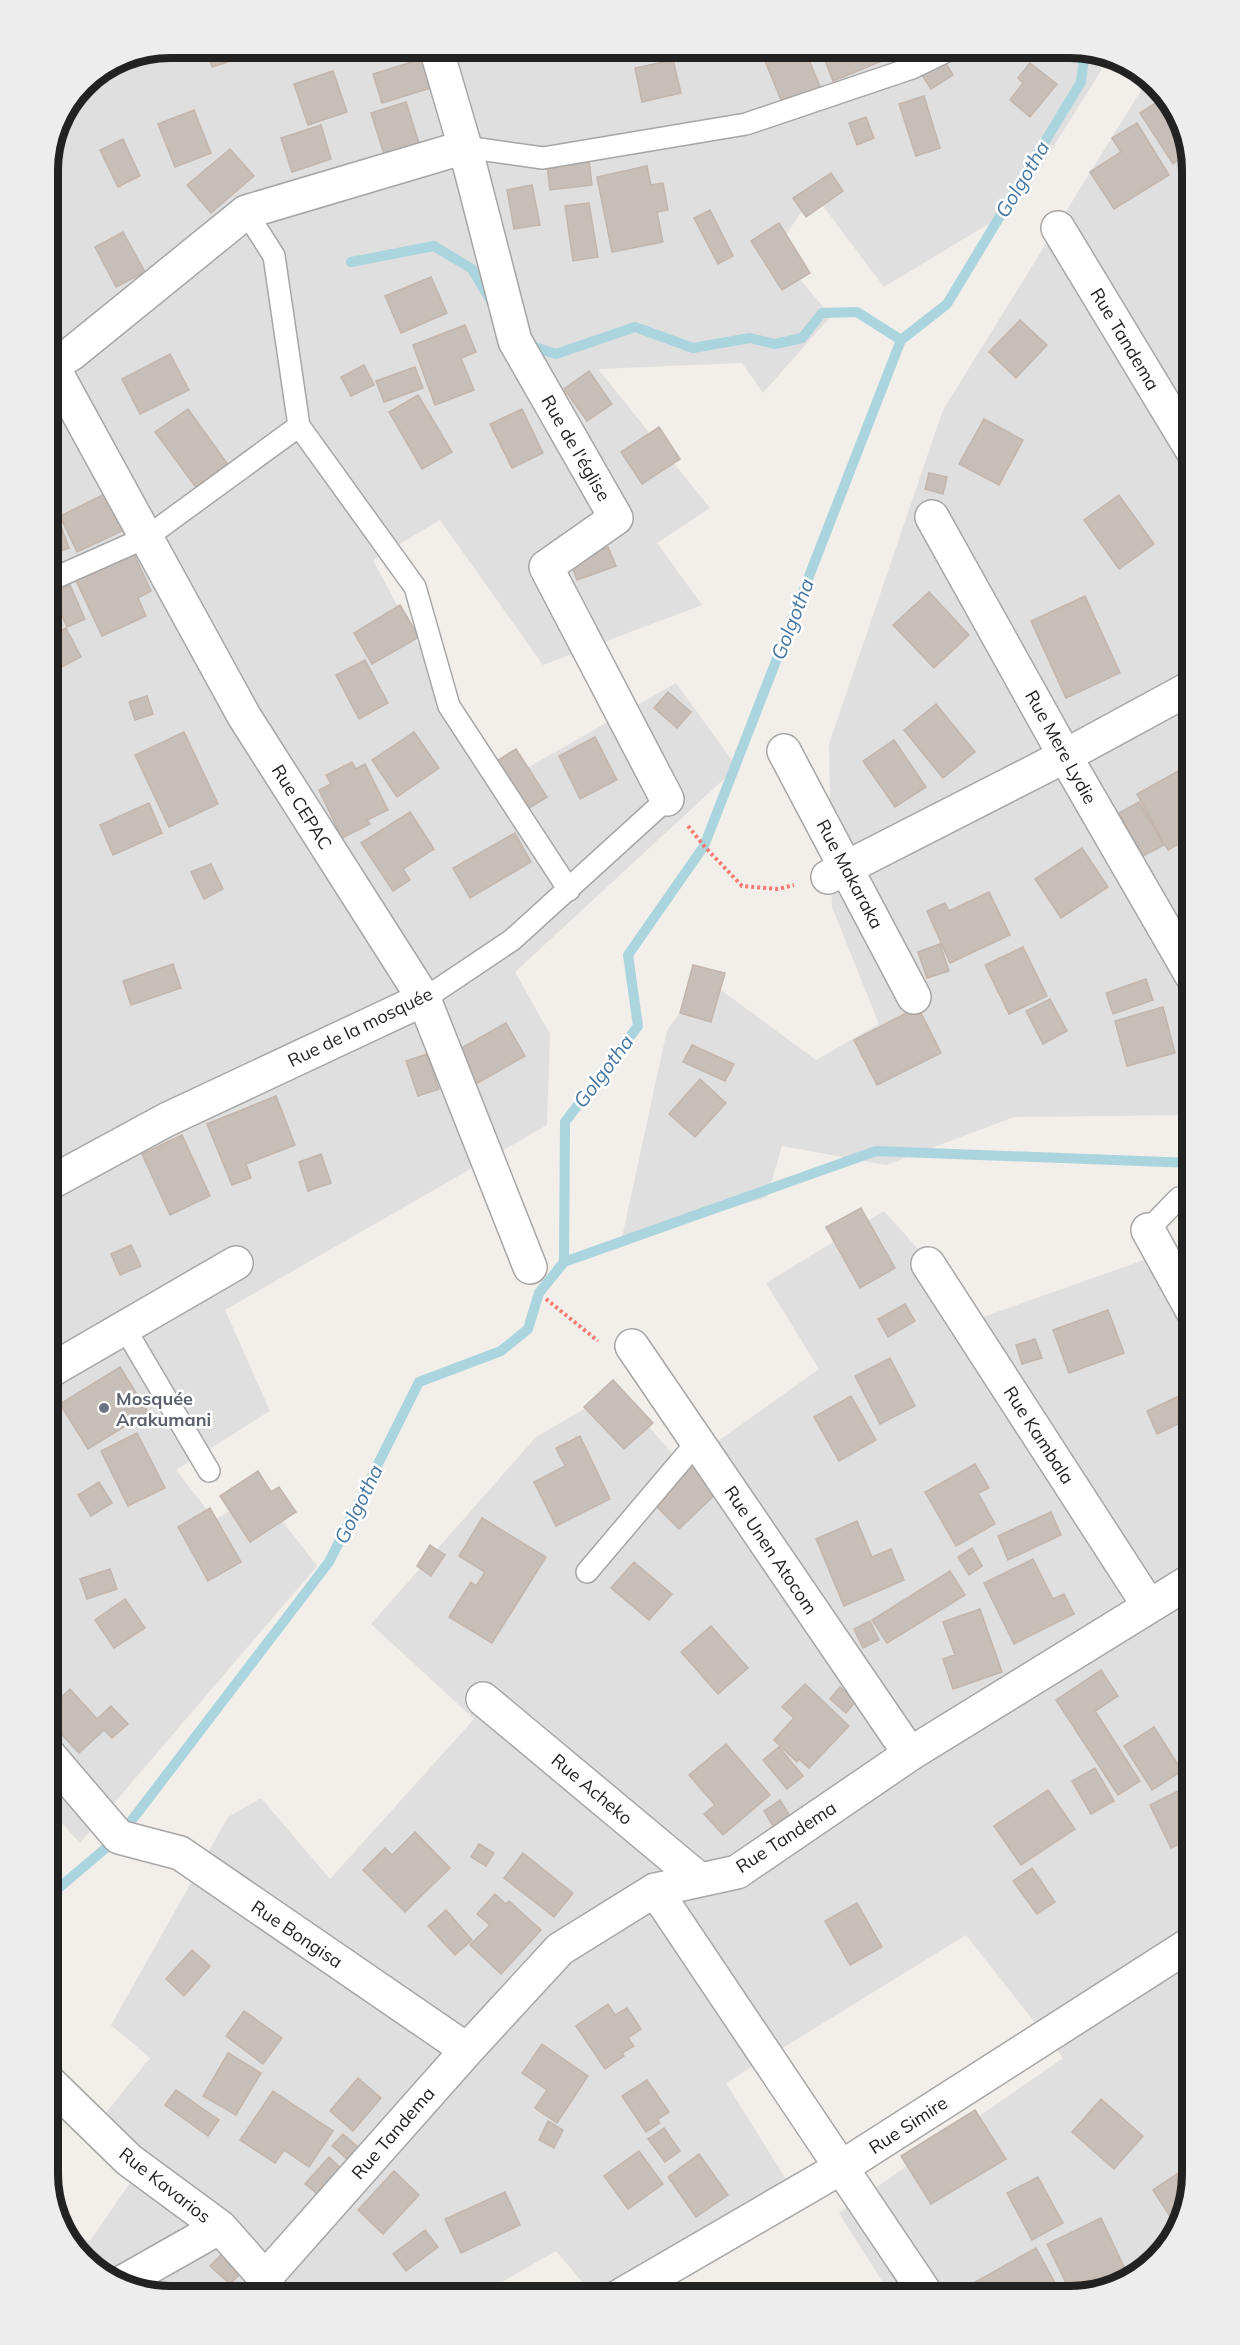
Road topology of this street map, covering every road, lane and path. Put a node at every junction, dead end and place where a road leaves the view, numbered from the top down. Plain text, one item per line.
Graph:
1 (439, 59) edge
2 (908, 59) edge
3 (931, 59) edge
4 (912, 68) junction
5 (465, 147) junction
6 (246, 212) junction
7 (1058, 228) dead end
8 (59, 360) edge
9 (59, 380) edge
10 (299, 426) junction
11 (1182, 433) edge
12 (933, 517) dead end
13 (147, 537) junction
14 (59, 576) edge
15 (1182, 692) edge
16 (784, 751) dead end
17 (1065, 756) junction
18 (667, 799) junction
19 (838, 872) junction
20 (569, 890) junction
21 (1182, 959) edge
22 (914, 997) dead end
23 (424, 999) junction
24 (58, 1178) edge
25 (1182, 1198) edge
26 (1148, 1230) joint
27 (236, 1263) dead end
28 (928, 1264) dead end
29 (530, 1267) joint
30 (1182, 1292) edge
31 (124, 1327) junction
32 (632, 1346) joint
33 (58, 1362) edge
34 (698, 1441) junction
35 (209, 1471) dead end
36 (587, 1572) dead end
37 (1182, 1586) edge
38 (1149, 1606) junction
39 (483, 1699) dead end
40 (910, 1754) junction
41 (58, 1766) edge
42 (700, 1880) junction
43 (655, 1890) junction
44 (1182, 1949) edge
45 (467, 2050) junction
46 (58, 2091) edge
47 (842, 2167) junction
48 (220, 2227) junction
49 (130, 2279) edge
50 (268, 2286) edge
51 (270, 2286) edge
52 (637, 2286) edge
53 (921, 2286) edge

1 - 5 street, Rue de l'église
2 - 4 lane
3 - 4 lane
4 - 5 lane
5 - 6 street
5 - 18 street, Rue de l'église
6 - 8 street
6 - 10 lane
7 - 11 street, Rue Tandema
9 - 13 street, Rue CEPAC
10 - 13 lane
10 - 20 lane
12 - 17 street, Rue Mere Lydie
13 - 14 lane
13 - 23 street, Rue CEPAC
15 - 17 street
16 - 19 street, Rue Makaraka
17 - 19 street
17 - 21 street, Rue Mere Lydie
18 - 19 path
18 - 20 lane, Rue de la mosquée
19 - 22 street, Rue Makaraka
20 - 23 lane, Rue de la mosquée
23 - 24 street, Rue de la mosquée
23 - 29 street, Rue CEPAC
25 - 26 lane
26 - 30 street
27 - 31 street
28 - 38 street, Rue Kambala
29 - 32 path
31 - 33 street
31 - 35 lane
32 - 34 street, Rue Unen Atocom
34 - 36 lane
34 - 40 street, Rue Unen Atocom
37 - 38 street, Rue Tandema
38 - 40 street, Rue Tandema
39 - 42 street, Rue Acheko
40 - 42 street, Rue Tandema
41 - 45 street, Rue Bongisa
42 - 43 street, Rue Tandema
43 - 45 street, Rue Tandema
43 - 47 street
44 - 47 street, Rue Simire
45 - 51 street, Rue Tandema
46 - 48 street, Rue Kavarios
47 - 52 street, Rue Simire
47 - 53 street
48 - 49 street
48 - 50 street, Rue Kavarios

